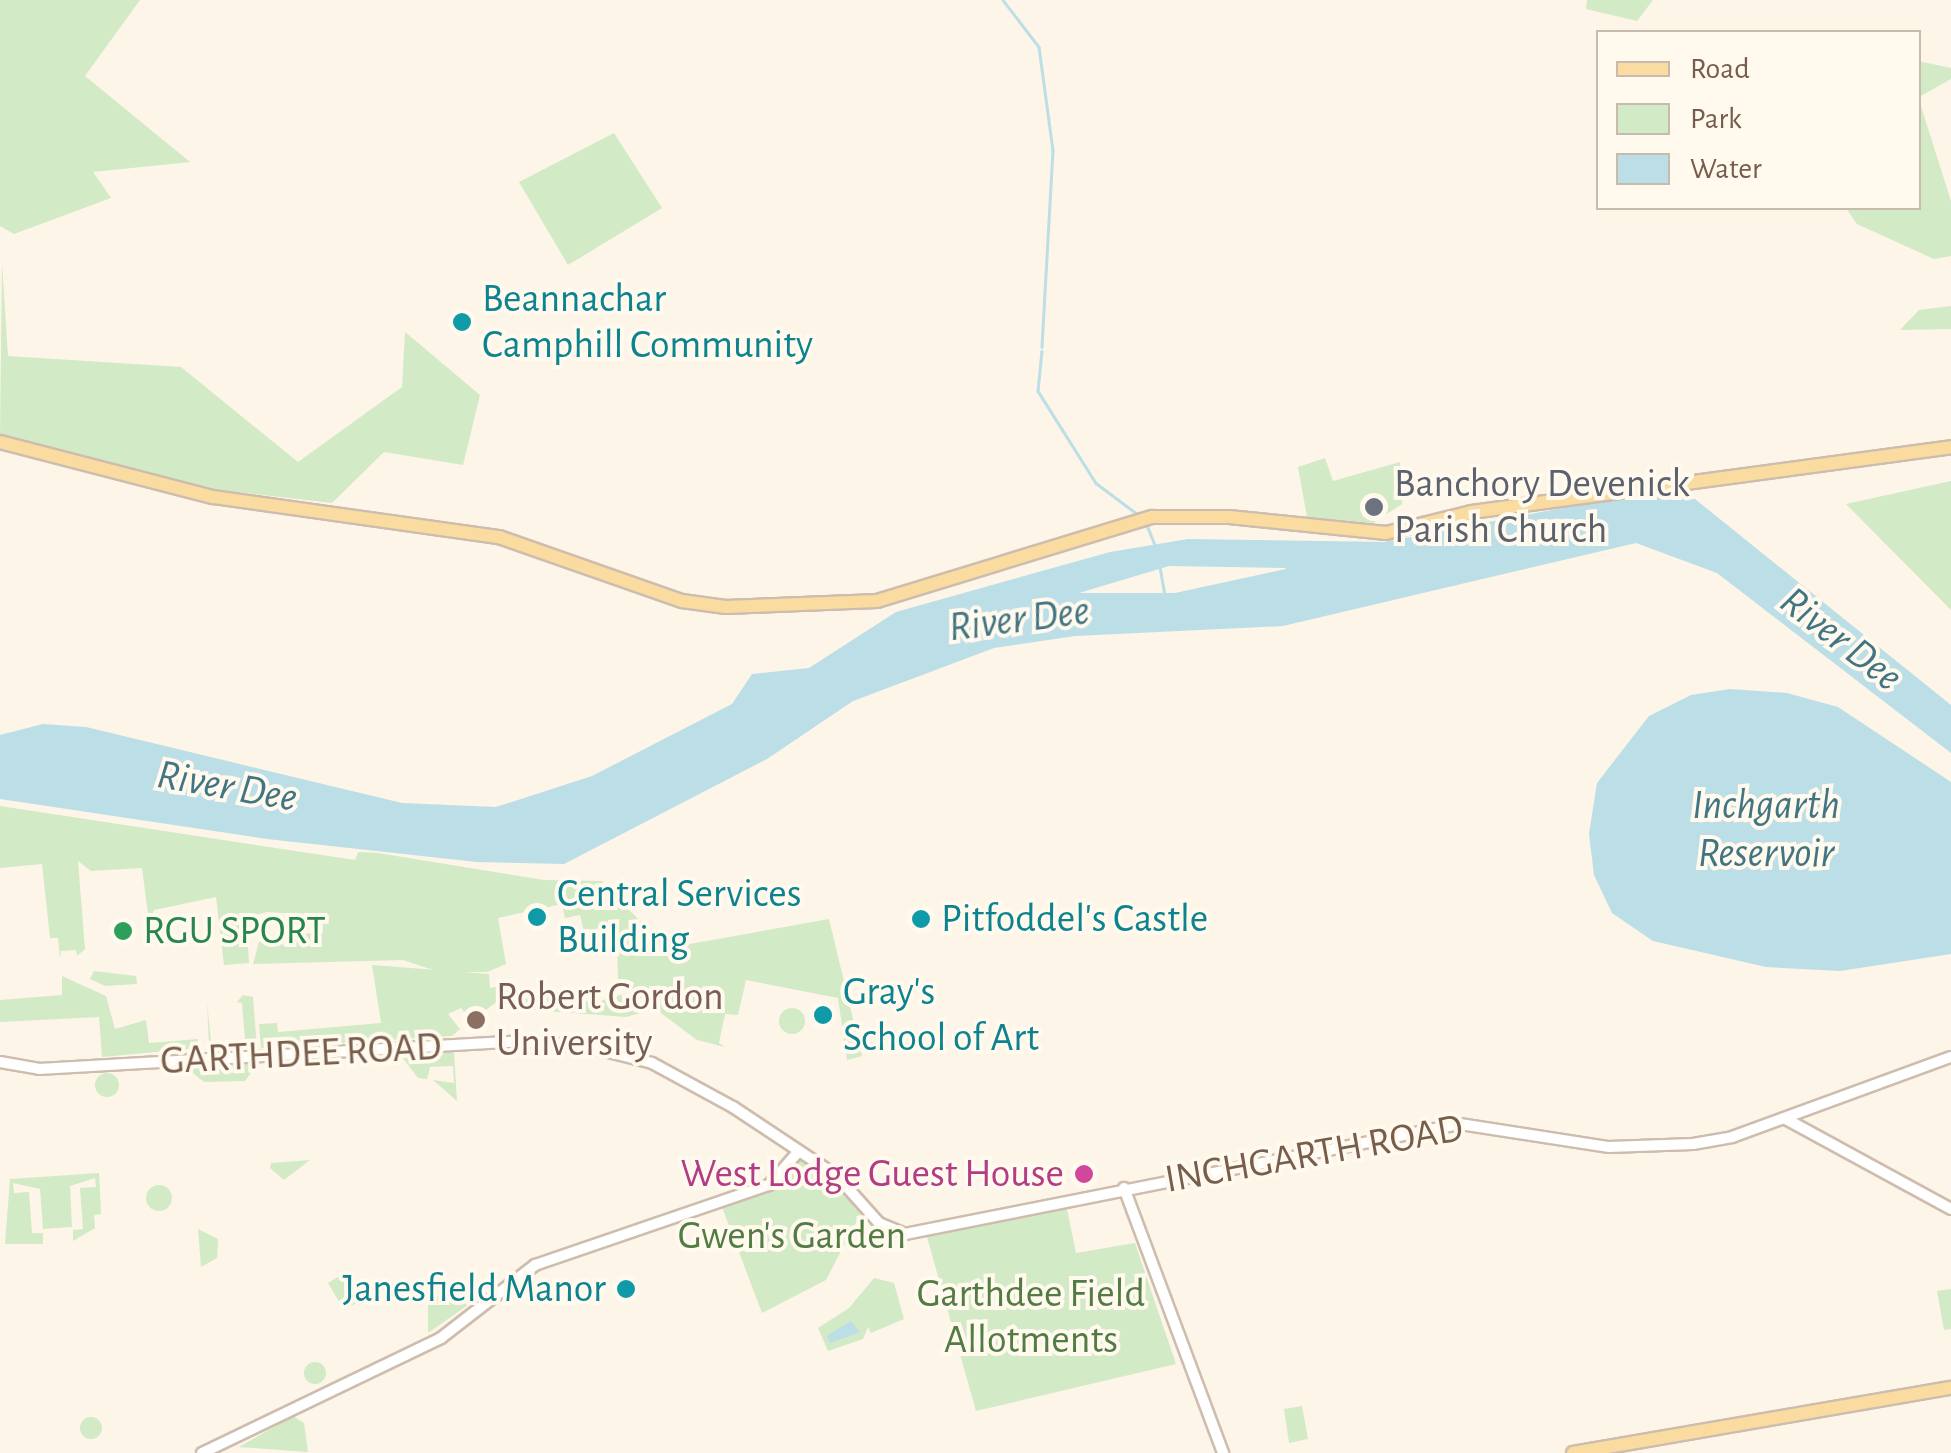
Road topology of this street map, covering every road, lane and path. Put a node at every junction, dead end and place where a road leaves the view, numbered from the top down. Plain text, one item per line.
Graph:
1 (0, 442) edge
2 (1951, 447) edge
3 (1951, 1057) edge
4 (0, 1062) edge
5 (1784, 1118) junction
6 (800, 1151) junction
7 (1124, 1188) junction
8 (1951, 1210) edge
9 (905, 1234) joint
10 (1951, 1388) edge
11 (202, 1453) edge
12 (1224, 1453) edge
13 (1573, 1453) edge

1 - 2 main road
3 - 5 street, INCHGARTH ROAD
4 - 6 street, GARTHDEE ROAD
5 - 7 street, INCHGARTH ROAD
5 - 8 street
6 - 9 street, GARTHDEE ROAD
6 - 11 street
7 - 9 street, INCHGARTH ROAD
7 - 12 street
10 - 13 main road

